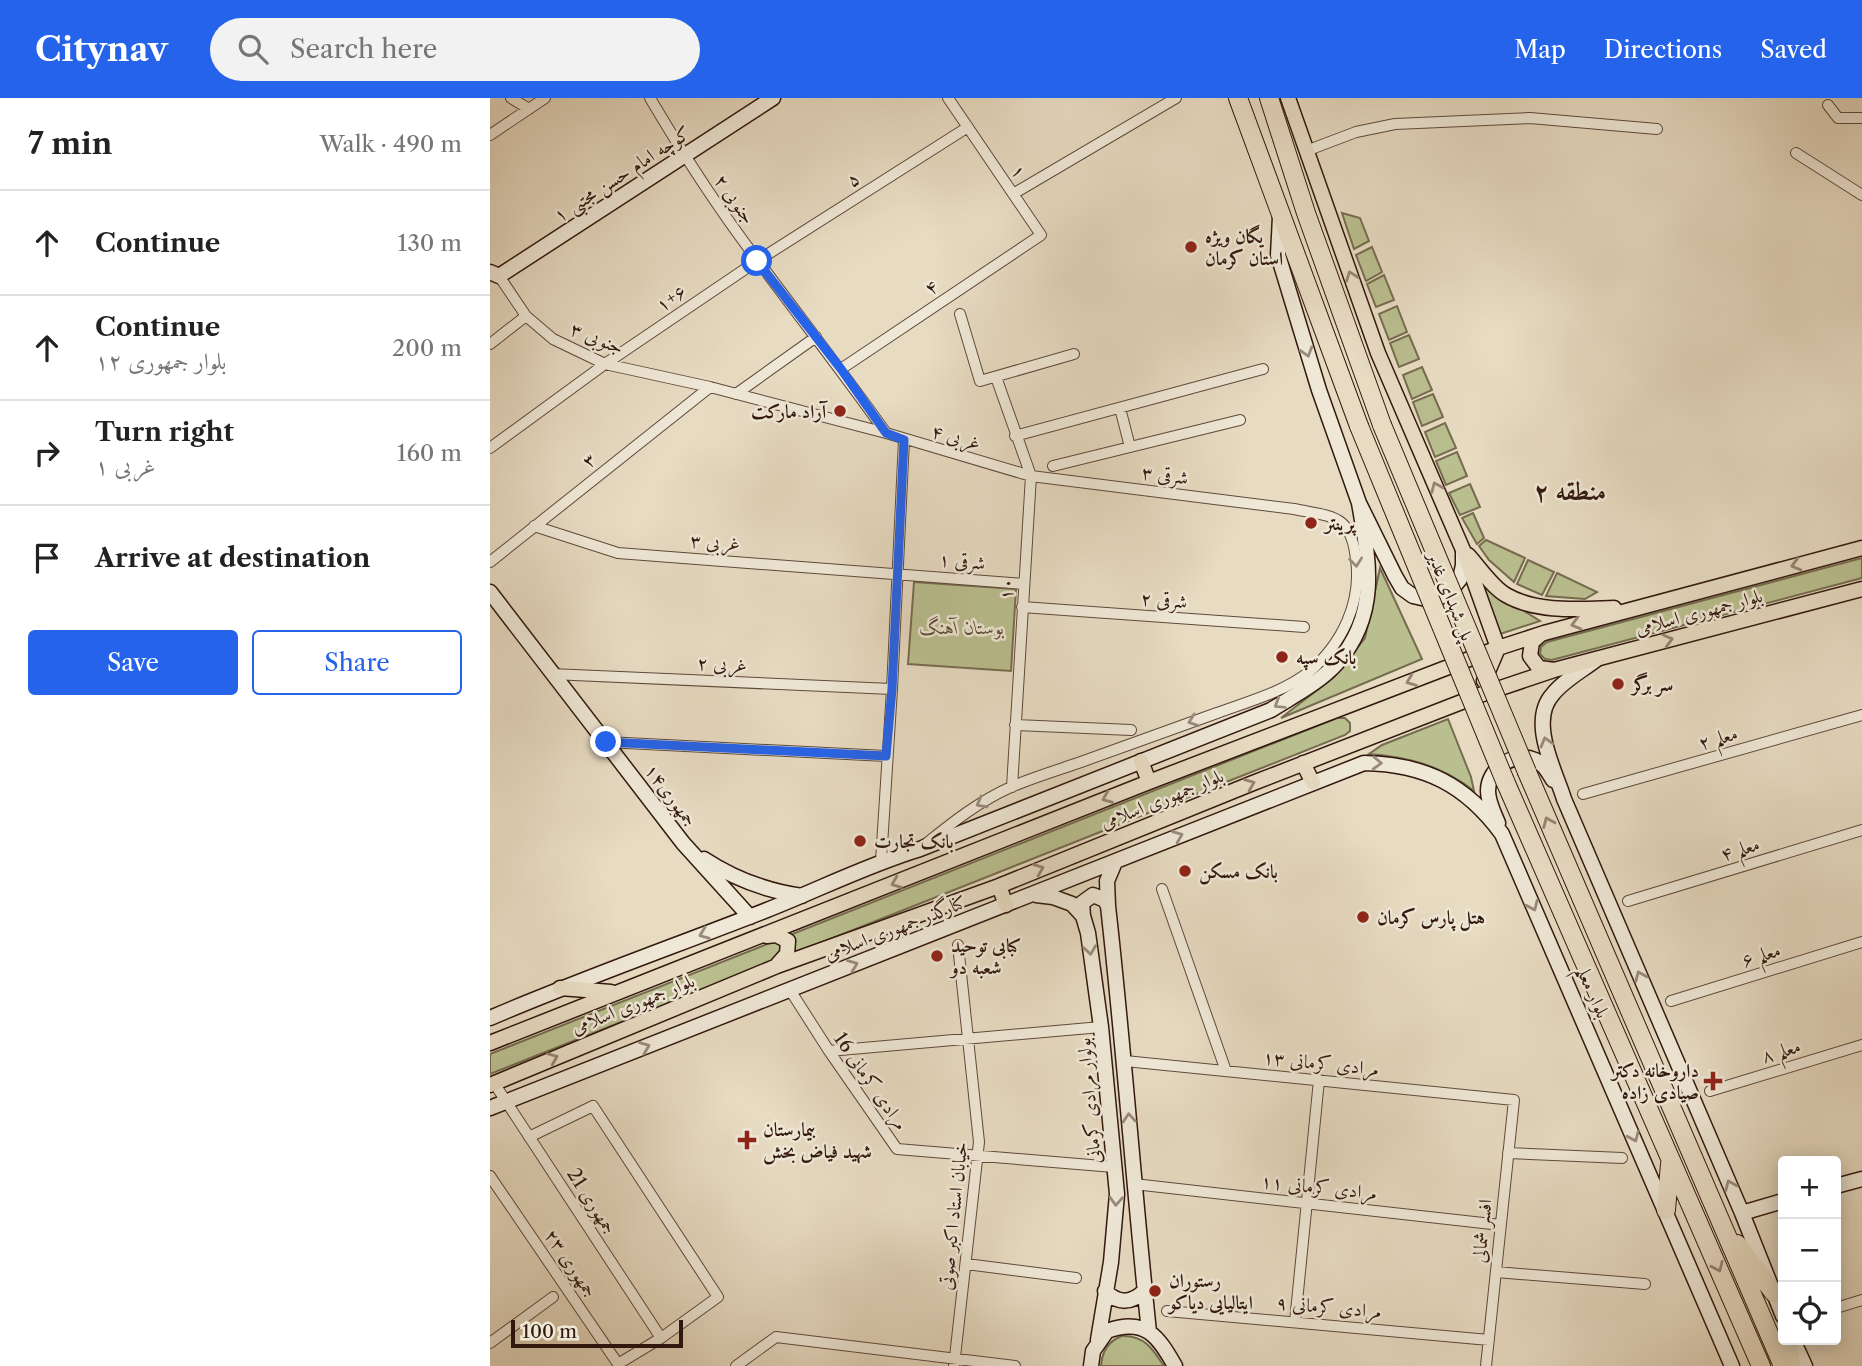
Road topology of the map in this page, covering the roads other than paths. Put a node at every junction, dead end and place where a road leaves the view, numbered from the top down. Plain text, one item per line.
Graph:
1 (511, 98) edge
2 (545, 98) edge
3 (650, 98) edge
4 (773, 98) edge
5 (948, 98) edge
6 (1176, 98) edge
7 (1238, 98) edge
8 (1269, 98) edge
9 (1288, 98) edge
10 (1828, 105) dead end
11 (529, 108) junction
12 (1862, 118) edge
13 (968, 127) junction
14 (1657, 129) dead end
15 (490, 135) edge
16 (1306, 151) junction
17 (1796, 153) dead end
18 (685, 156) junction
19 (1013, 194) junction
20 (1862, 195) edge
21 (1280, 215) junction
22 (1041, 235) joint
23 (757, 261) junction
24 (494, 274) edge
25 (960, 314) dead end
26 (526, 316) junction
27 (816, 337) junction
28 (490, 344) edge
29 (1073, 354) dead end
30 (605, 363) junction
31 (841, 369) junction
32 (1263, 369) dead end
33 (996, 377) junction
34 (710, 387) junction
35 (736, 394) junction
36 (1120, 408) junction
37 (1240, 420) dead end
38 (886, 433) junction
39 (1015, 436) junction
40 (904, 440) junction
41 (1130, 447) junction
42 (490, 448) edge
43 (1053, 466) dead end
44 (1031, 476) junction
45 (1359, 503) junction
46 (534, 526) junction
47 (1862, 548) edge
48 (1463, 550) junction
49 (490, 562) edge
50 (898, 573) junction
51 (1024, 584) junction
52 (1862, 589) edge
53 (490, 592) edge
54 (1022, 607) junction
55 (1640, 607) junction
56 (1304, 627) dead end
57 (1544, 632) junction
58 (1498, 648) junction
59 (1597, 659) junction
60 (1555, 670) junction
61 (551, 674) junction
62 (892, 689) junction
63 (1477, 696) junction
64 (1862, 715) edge
65 (1015, 725) junction
66 (1131, 730) dead end
67 (606, 742) junction
68 (886, 756) junction
69 (1141, 761) junction
70 (1303, 763) junction
71 (1527, 772) joint
72 (1505, 781) joint
73 (1149, 782) junction
74 (1313, 783) junction
75 (1012, 787) junction
76 (1583, 794) dead end
77 (1564, 800) junction
78 (1862, 830) edge
79 (1502, 834) junction
80 (683, 843) junction
81 (920, 849) junction
82 (881, 861) junction
83 (1115, 862) junction
84 (999, 886) junction
85 (1162, 889) dead end
86 (1031, 895) junction
87 (803, 896) junction
88 (1628, 901) dead end
89 (1006, 905) junction
90 (1108, 906) junction
91 (1083, 916) junction
92 (750, 917) junction
93 (763, 936) junction
94 (1862, 942) edge
95 (958, 945) dead end
96 (777, 965) junction
97 (561, 988) junction
98 (790, 990) junction
99 (616, 992) junction
100 (1671, 1001) dead end
101 (490, 1018) edge
102 (1101, 1027) junction
103 (490, 1033) edge
104 (515, 1033) junction
105 (967, 1038) junction
106 (490, 1043) edge
107 (1862, 1045) edge
108 (828, 1051) junction
109 (1125, 1060) junction
110 (1226, 1071) junction
111 (1319, 1080) junction
112 (492, 1084) edge
113 (1710, 1091) dead end
114 (1514, 1100) joint
115 (506, 1101) junction
116 (490, 1108) edge
117 (529, 1136) junction
118 (1508, 1153) junction
119 (978, 1156) junction
120 (1622, 1158) dead end
121 (1671, 1160) junction
122 (1114, 1167) junction
123 (490, 1176) edge
124 (1862, 1179) edge
125 (1134, 1184) junction
126 (1841, 1185) edge
127 (1778, 1202) edge
128 (1308, 1203) junction
129 (1666, 1210) junction
130 (1742, 1213) junction
131 (1721, 1222) junction
132 (1501, 1225) junction
133 (966, 1264) junction
134 (1496, 1272) junction
135 (1076, 1278) dead end
136 (1645, 1284) dead end
137 (1145, 1290) junction
138 (1105, 1291) junction
139 (1774, 1293) junction
140 (553, 1297) dead end
141 (1862, 1300) edge
142 (1778, 1303) edge
143 (1841, 1306) edge
144 (1167, 1311) dead end
145 (1295, 1322) junction
146 (1149, 1332) junction
147 (661, 1338) junction
148 (1098, 1340) junction
149 (1489, 1340) junction
150 (490, 1343) edge
151 (1791, 1345) edge
152 (1794, 1345) edge
153 (955, 1362) edge
154 (739, 1365) edge
155 (1015, 1366) edge
156 (1091, 1366) edge
157 (1175, 1366) edge
158 (1486, 1366) edge
159 (1732, 1366) edge
160 (1761, 1366) edge
161 (1783, 1366) edge
162 (1791, 1366) edge
163 (1805, 1366) edge

1 - 11 street
2 - 11 street
3 - 18 street, ۲ جنوبی
4 - 18 street, کوچه امام حسن مجتبی ۱
5 - 13 street, ۱‍
6 - 19 street
7 - 21 highway, پل شهدای غدیر
8 - 71 highway, پل شهدای غدیر, bridge
9 - 16 main road
10 - 12 street
11 - 15 street
13 - 19 street, ۱‍
13 - 23 street, ۵
14 - 16 street
48 -> 16 main road
17 - 20 street
18 - 23 street, ۲ جنوبی
18 - 24 street, کوچه امام حسن مجتبی ۱
19 - 22 street, ۱‍
21 -> 45 street
21 - 72 highway, پل شهدای غدیر, bridge
22 - 31 street, ۴
23 - 27 street, ۲ جنوبی
23 - 30 street, ۱+۶
24 - 26 street, ۳ جنوبی
25 - 33 street
26 - 28 street
26 - 30 street, ۳ جنوبی
27 - 31 street, ۲ جنوبی
27 - 35 street
29 - 33 street
30 - 34 street, ۳ جنوبی
30 - 42 street
31 - 38 street, ۲ جنوبی
32 - 36 street
33 - 39 street
34 - 35 street, ۴ غربی
34 - 46 street, ۳
35 - 38 street, ۴ غربی
36 - 39 street
36 - 41 street
37 - 41 street
38 - 40 street, ۴ غربی
39 - 44 street
40 - 44 street, ۴ غربی
40 - 50 street
41 - 43 street
44 - 51 street, ۱۰
44 -> 75 street, ۳ شرقی
45 - 48 street
45 -> 69 street
46 - 49 street, ۳
46 - 50 street, ۳ غربی
47 -> 55 main road, بلوار جمهوری اسلامی
48 - 55 main road
48 - 58 main road
50 - 51 street, شرقی ۱
50 - 62 street
51 - 54 street, ۱۰
59 -> 52 main road, بلوار جمهوری اسلامی
53 - 61 street, جمهوری۱۴
54 - 56 street, ۲ شرقی
54 - 65 street, ۱۰
55 -> 57 main road, بلوار جمهوری اسلامی
57 - 58 main road, بلوار جمهوری اسلامی
57 - 60 main road
58 - 63 main road
58 -> 73 main road, بلوار جمهوری اسلامی
59 - 60 main road, بلوار جمهوری اسلامی
77 -> 59 street
60 - 63 main road, بلوار جمهوری اسلامی
61 - 62 street, ۲ غربی
61 - 67 street, جمهوری۱۴
62 - 68 street
63 - 70 main road, بلوار جمهوری اسلامی
64 - 76 street, معلم ۲
65 - 66 street
65 - 75 street, ۱۰
67 - 68 street
67 - 80 street, جمهوری۱۴
68 - 82 street
69 - 73 main road
69 - 81 street
70 - 74 main road
84 -> 70 main road, بلوار جمهوری اسلامی
131 -> 71 highway, بلوار معلم
72 - 121 highway, بلوار معلم
73 -> 93 main road, بلوار جمهوری اسلامی
74 -> 79 street, بلوار معلم
83 -> 74 street, کنارگذر جمهوری اسلامی
75 -> 81 street
77 - 79 street
130 -> 77 street
78 - 88 street, معلم ۴
79 -> 129 street, بلوار معلم
80 - 87 street
80 - 92 street, جمهوری۱۴
81 - 82 street
82 - 87 street
83 - 86 street, کنارگذر جمهوری اسلامی
83 - 90 street, بولوار مرادی کرمانی
84 - 89 main road
84 - 96 main road, بلوار جمهوری اسلامی
85 - 110 street
86 - 89 street, کنارگذر جمهوری اسلامی
86 - 91 street
87 - 92 street
98 -> 89 street, کنارگذر جمهوری اسلامی
90 - 91 street
90 - 109 street, بولوار مرادی کرمانی
91 -> 102 street, بولوار مرادی کرمانی
92 -> 97 street
93 - 96 main road
93 - 99 main road, بلوار جمهوری اسلامی
94 - 100 street, معلم ۶
95 - 105 street, خیابان استاد اکبر صوتی
112 -> 96 main road, بلوار جمهوری اسلامی
97 - 99 main road
97 - 101 street
98 - 108 street, مرادی کرمانی 16
115 -> 98 street, کنارگذر جمهوری اسلامی
99 - 104 main road, بلوار جمهوری اسلامی
102 - 105 street
102 - 122 street, بولوار مرادی کرمانی
103 - 104 main road
104 - 106 main road, بلوار جمهوری اسلامی
105 - 108 street
105 - 119 street, خیابان استاد اکبر صوتی
107 - 113 street, معلم ۸
108 - 119 street, مرادی کرمانی 16
109 - 110 street, مرادی کرمانی ۱۳
125 -> 109 street, بولوار مرادی کرمانی
110 - 111 street, مرادی کرمانی ۱۳
111 - 114 street, مرادی کرمانی ۱۳
111 - 128 street
112 - 115 street, جمهوری 21
114 - 118 street, افسر شمالی
115 - 116 street, کنارگذر جمهوری اسلامی
115 - 117 street, جمهوری 21
117 - 147 street, جمهوری 21
117 - 147 street
118 - 120 street
118 - 132 street, افسر شمالی
119 - 122 street, مرادی کرمانی 16
119 - 133 street, خیابان استاد اکبر صوتی
121 - 129 highway
121 -> 160 highway, بلوار معلم
122 -> 138 street, بولوار مرادی کرمانی
123 - 147 street, ۲۳ جمهوری
124 - 126 street
125 - 128 street, مرادی کرمانی ۱۱
125 - 137 street, بولوار مرادی کرمانی
127 - 130 street
128 - 132 street, مرادی کرمانی ۱۱
128 - 145 street
129 - 159 street, بلوار معلم
130 - 139 street
131 - 139 highway
131 - 161 highway, بلوار معلم
132 - 134 street, افسر شمالی
133 - 135 street
133 - 153 street, خیابان استاد اکبر صوتی
134 - 136 street
134 - 149 street, افسر شمالی
137 - 138 street
137 - 146 street, بولوار مرادی کرمانی
138 - 148 street, بولوار مرادی کرمانی
139 - 142 street
140 - 150 street
141 - 143 street
144 - 145 street, مرادی کرمانی ۹
145 - 149 street, مرادی کرمانی ۹
146 - 148 street
146 - 157 street
148 - 156 street, بولوار مرادی کرمانی
149 - 158 street, افسر شمالی
151 - 162 highway
152 - 163 street
153 - 154 street
153 - 155 street

